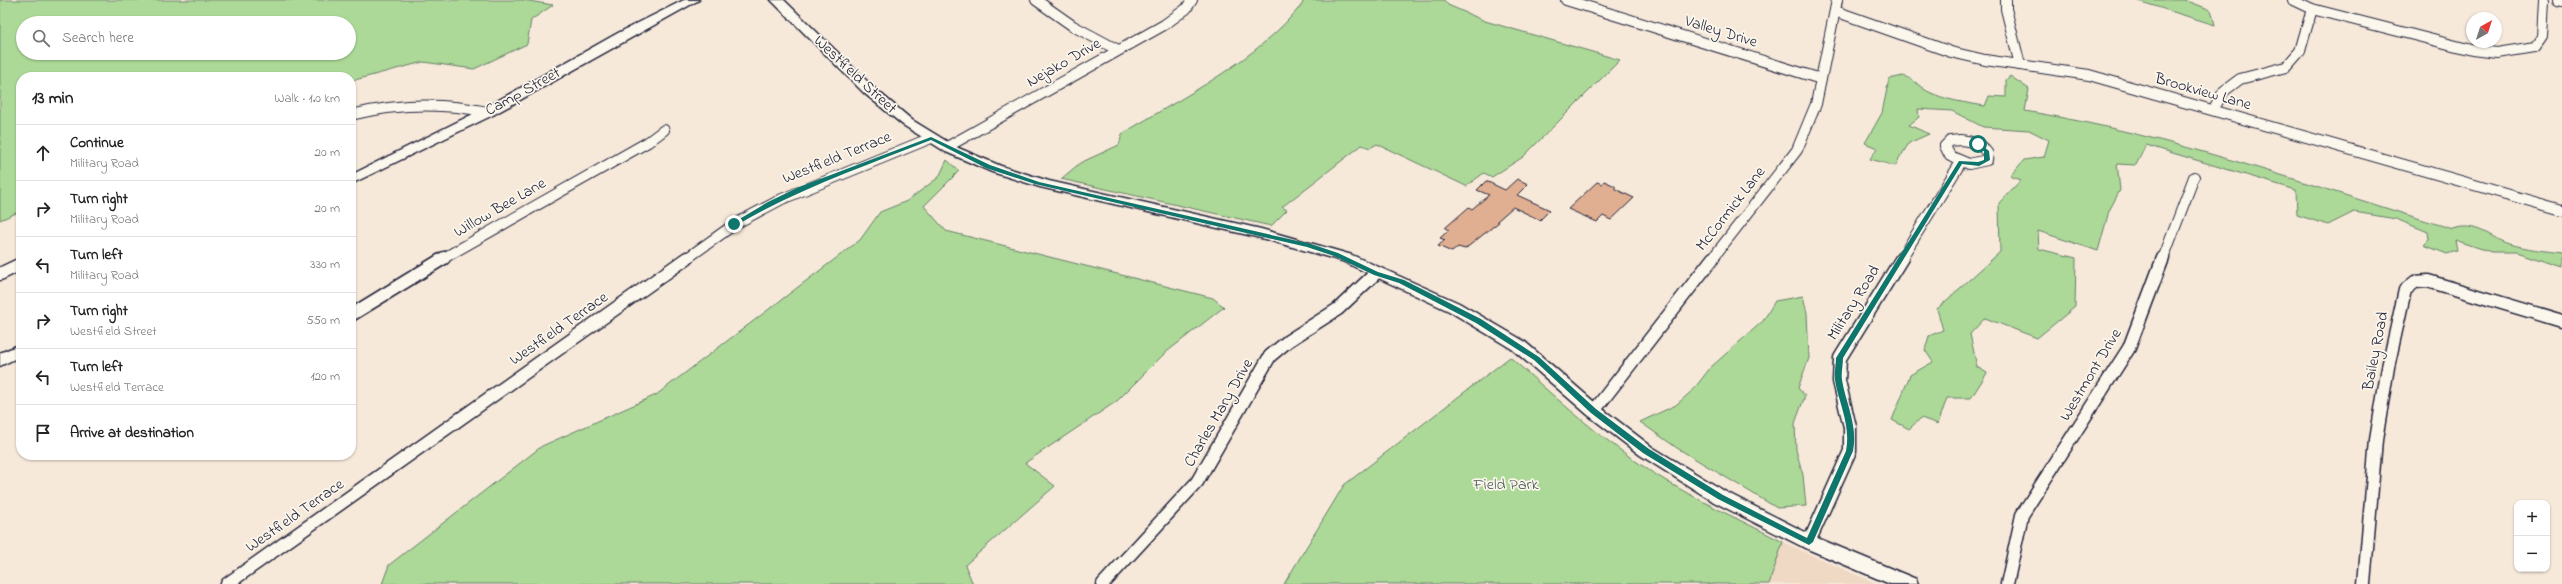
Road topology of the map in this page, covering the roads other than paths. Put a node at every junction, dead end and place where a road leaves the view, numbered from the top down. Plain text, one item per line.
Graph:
1 (693, 0) edge
2 (777, 0) edge
3 (1036, 0) edge
4 (1192, 0) edge
5 (1566, 0) edge
6 (1837, 0) edge
7 (2006, 0) edge
8 (2293, 0) edge
9 (2544, 0) edge
10 (2559, 0) edge
11 (2562, 1) edge
12 (2312, 9) junction
13 (1835, 11) junction
14 (1118, 50) junction
15 (2020, 65) junction
16 (1821, 79) junction
17 (2213, 110) junction
18 (488, 112) junction
19 (356, 114) edge
20 (664, 130) dead end
21 (931, 138) junction
22 (947, 147) junction
23 (1961, 162) dead end
24 (2194, 177) dead end
25 (356, 178) edge
26 (2562, 210) edge
27 (16, 266) edge
28 (1376, 273) junction
29 (0, 274) edge
30 (356, 312) edge
31 (2562, 321) edge
32 (16, 352) edge
33 (0, 360) edge
34 (1594, 411) junction
35 (1809, 542) junction
36 (227, 584) edge
37 (1103, 584) edge
38 (1909, 584) edge
39 (2007, 584) edge
40 (2364, 584) edge

1 - 18 main road, Camp Street
2 - 21 main road, Westfield Street
3 - 14 street
4 - 14 street, Nejako Drive
5 - 16 street, Valley Drive
6 - 13 street, McCormick Lane
7 - 15 street
8 - 12 street
9 - 12 street
10 - 11 street
12 - 17 street
13 - 15 street, Brookview Lane
13 - 16 street, McCormick Lane
14 - 22 street, Nejako Drive
15 - 17 street, Brookview Lane
16 - 34 street, McCormick Lane
17 - 26 street, Brookview Lane
18 - 19 street
18 - 25 main road, Camp Street
20 - 30 street, Willow Bee Lane
21 - 22 main road, Westfield Street
21 - 36 street, Westfield Terrace
22 - 28 main road, Westfield Street
23 - 35 street, Military Road
24 - 39 street, Westmont Drive
27 - 29 street
28 - 34 main road, Westfield Street
28 - 37 street, Charles Mary Drive
31 - 40 street, Bailey Road
32 - 33 main road
34 - 35 main road, Westfield Street
35 - 38 main road, Westfield Street

